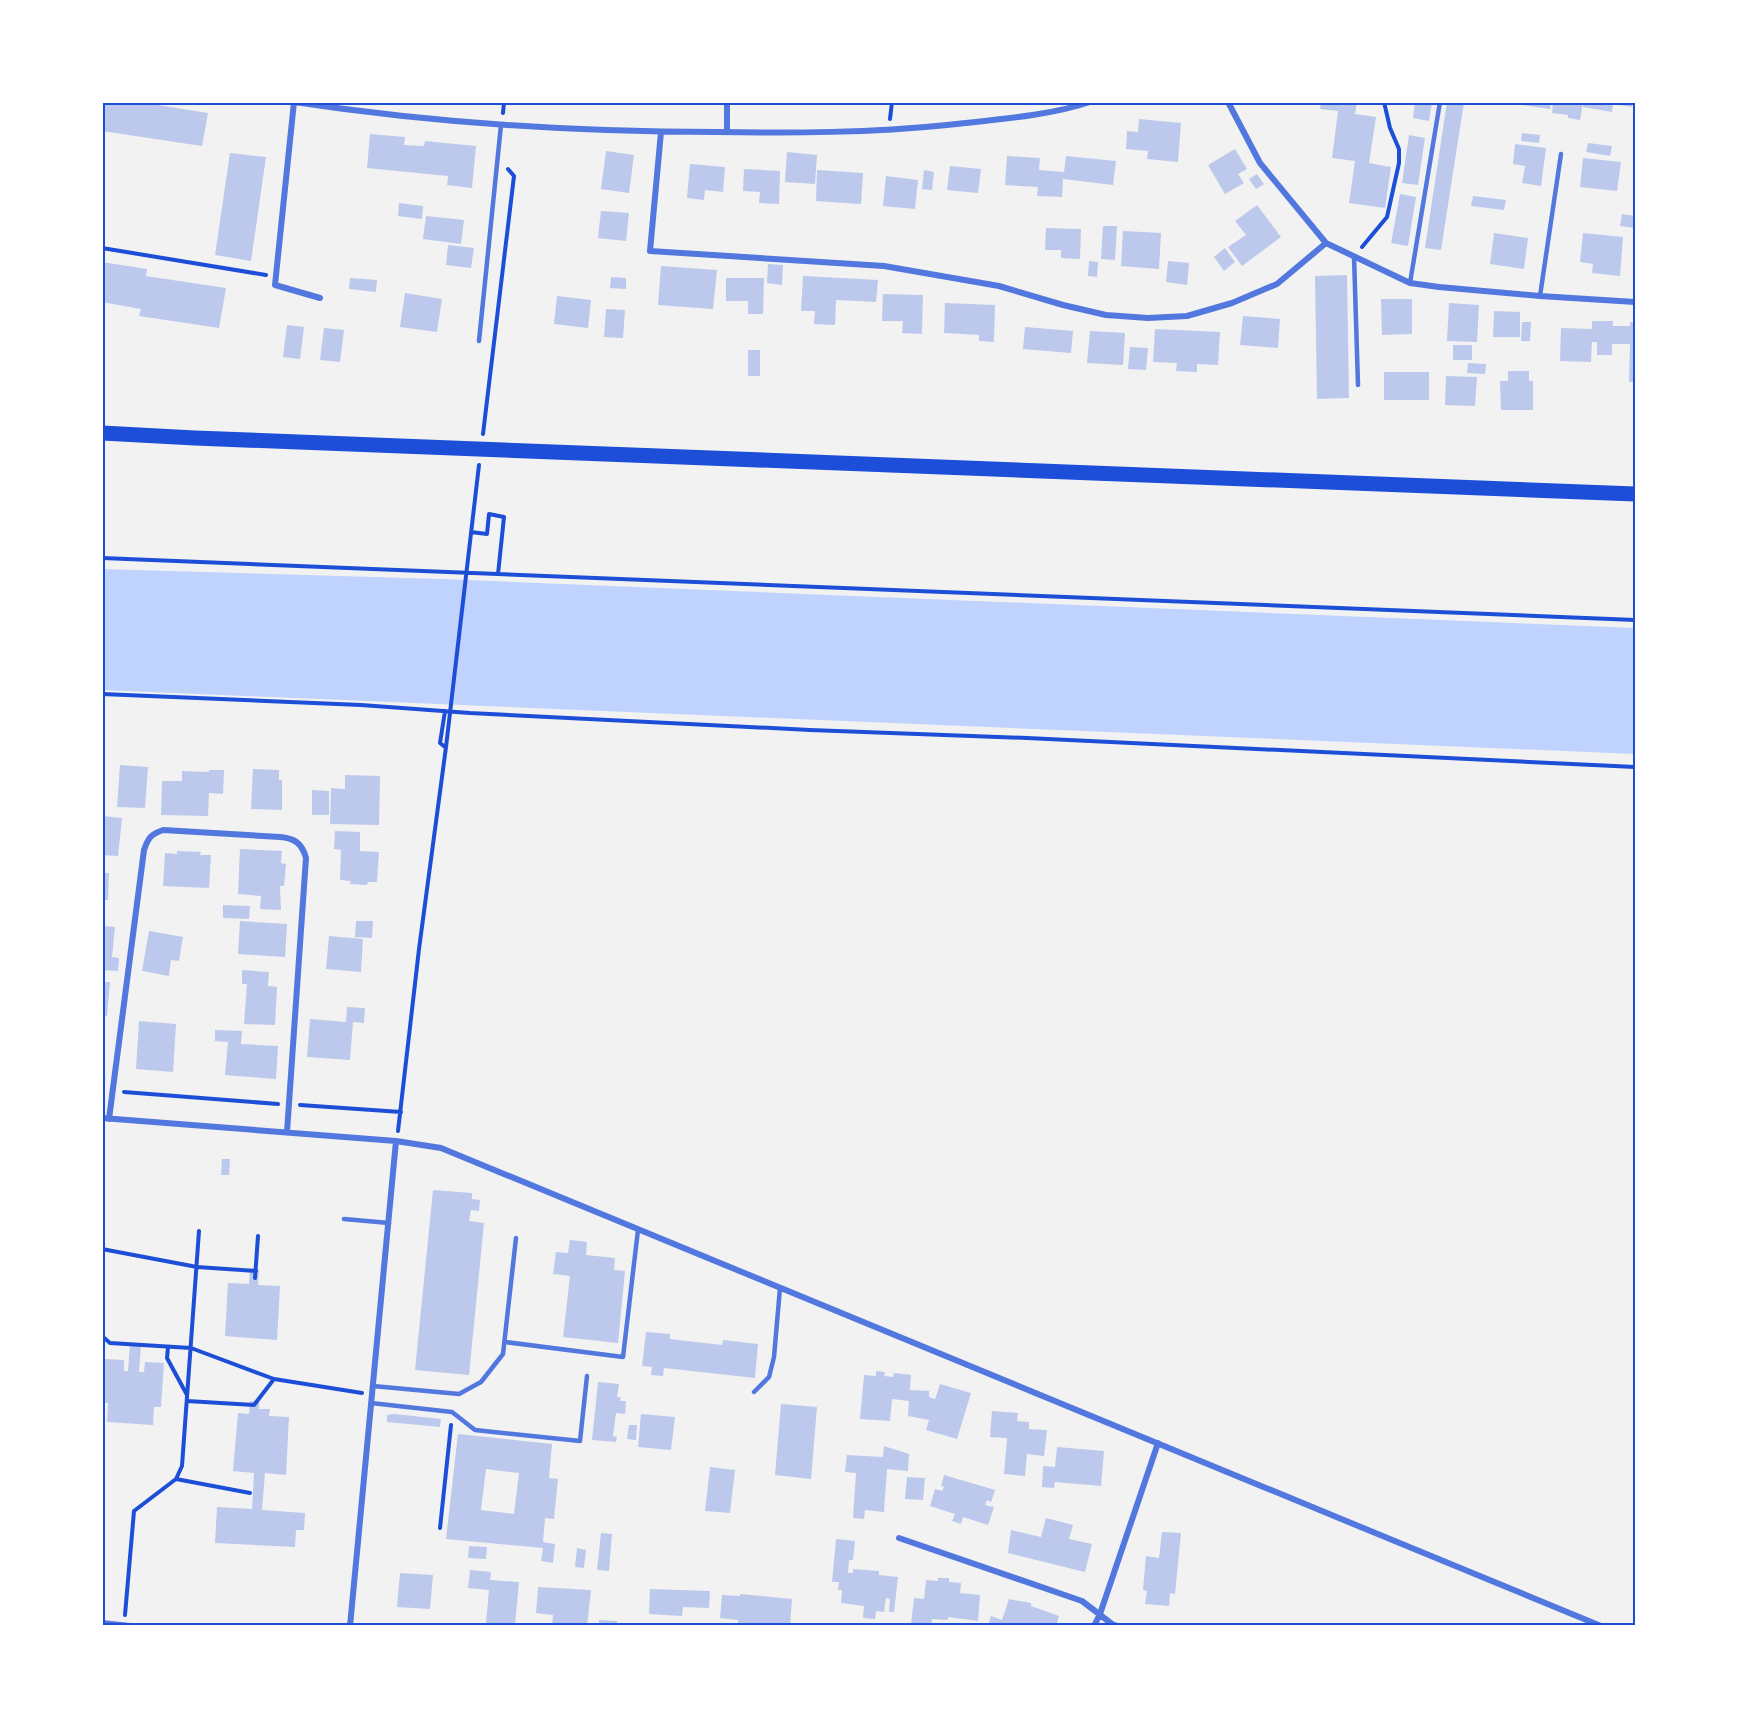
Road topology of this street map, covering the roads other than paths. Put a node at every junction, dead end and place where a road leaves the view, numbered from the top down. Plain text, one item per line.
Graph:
1 (294, 102) edge
2 (727, 102) edge
3 (1090, 102) edge
4 (1228, 102) edge
5 (1440, 102) edge
6 (501, 125) junction
7 (662, 132) junction
8 (727, 132) junction
9 (1561, 154) dead end
10 (1326, 243) junction
11 (1354, 256) junction
12 (1410, 283) junction
13 (1540, 296) junction
14 (320, 298) dead end
15 (1635, 302) edge
16 (479, 341) dead end
17 (1358, 386) dead end
18 (102, 433) edge
19 (1635, 494) edge
20 (105, 1119) edge
21 (287, 1132) junction
22 (396, 1141) junction
23 (344, 1219) dead end
24 (389, 1222) junction
25 (638, 1230) junction
26 (516, 1238) dead end
27 (780, 1288) junction
28 (505, 1342) junction
29 (587, 1376) dead end
30 (373, 1386) junction
31 (754, 1392) dead end
32 (371, 1403) junction
33 (1158, 1443) junction
34 (899, 1538) dead end
35 (1100, 1614) junction
36 (102, 1623) edge
37 (124, 1625) edge
38 (130, 1626) edge
39 (350, 1626) edge
40 (1094, 1626) edge
41 (1117, 1626) edge
42 (1601, 1626) edge

1 - 6 street
1 - 14 street
2 - 8 street
3 - 8 street
4 - 10 street
5 - 12 lane
6 - 7 street
6 - 16 lane
7 - 8 street
7 - 10 street
9 - 13 lane
10 - 11 street
11 - 12 street
11 - 17 lane
12 - 13 street
13 - 15 street
18 - 19 main road
20 - 21 street
20 - 21 street
21 - 22 street
22 - 24 street
22 - 25 street
23 - 24 lane
24 - 30 street
25 - 27 street
25 - 28 lane
26 - 28 lane
27 - 31 lane
27 - 33 street
28 - 30 lane
29 - 32 lane
30 - 32 street
32 - 39 street
33 - 35 street
33 - 42 street
34 - 35 street
35 - 40 street
35 - 41 street
36 - 37 street
37 - 38 street

